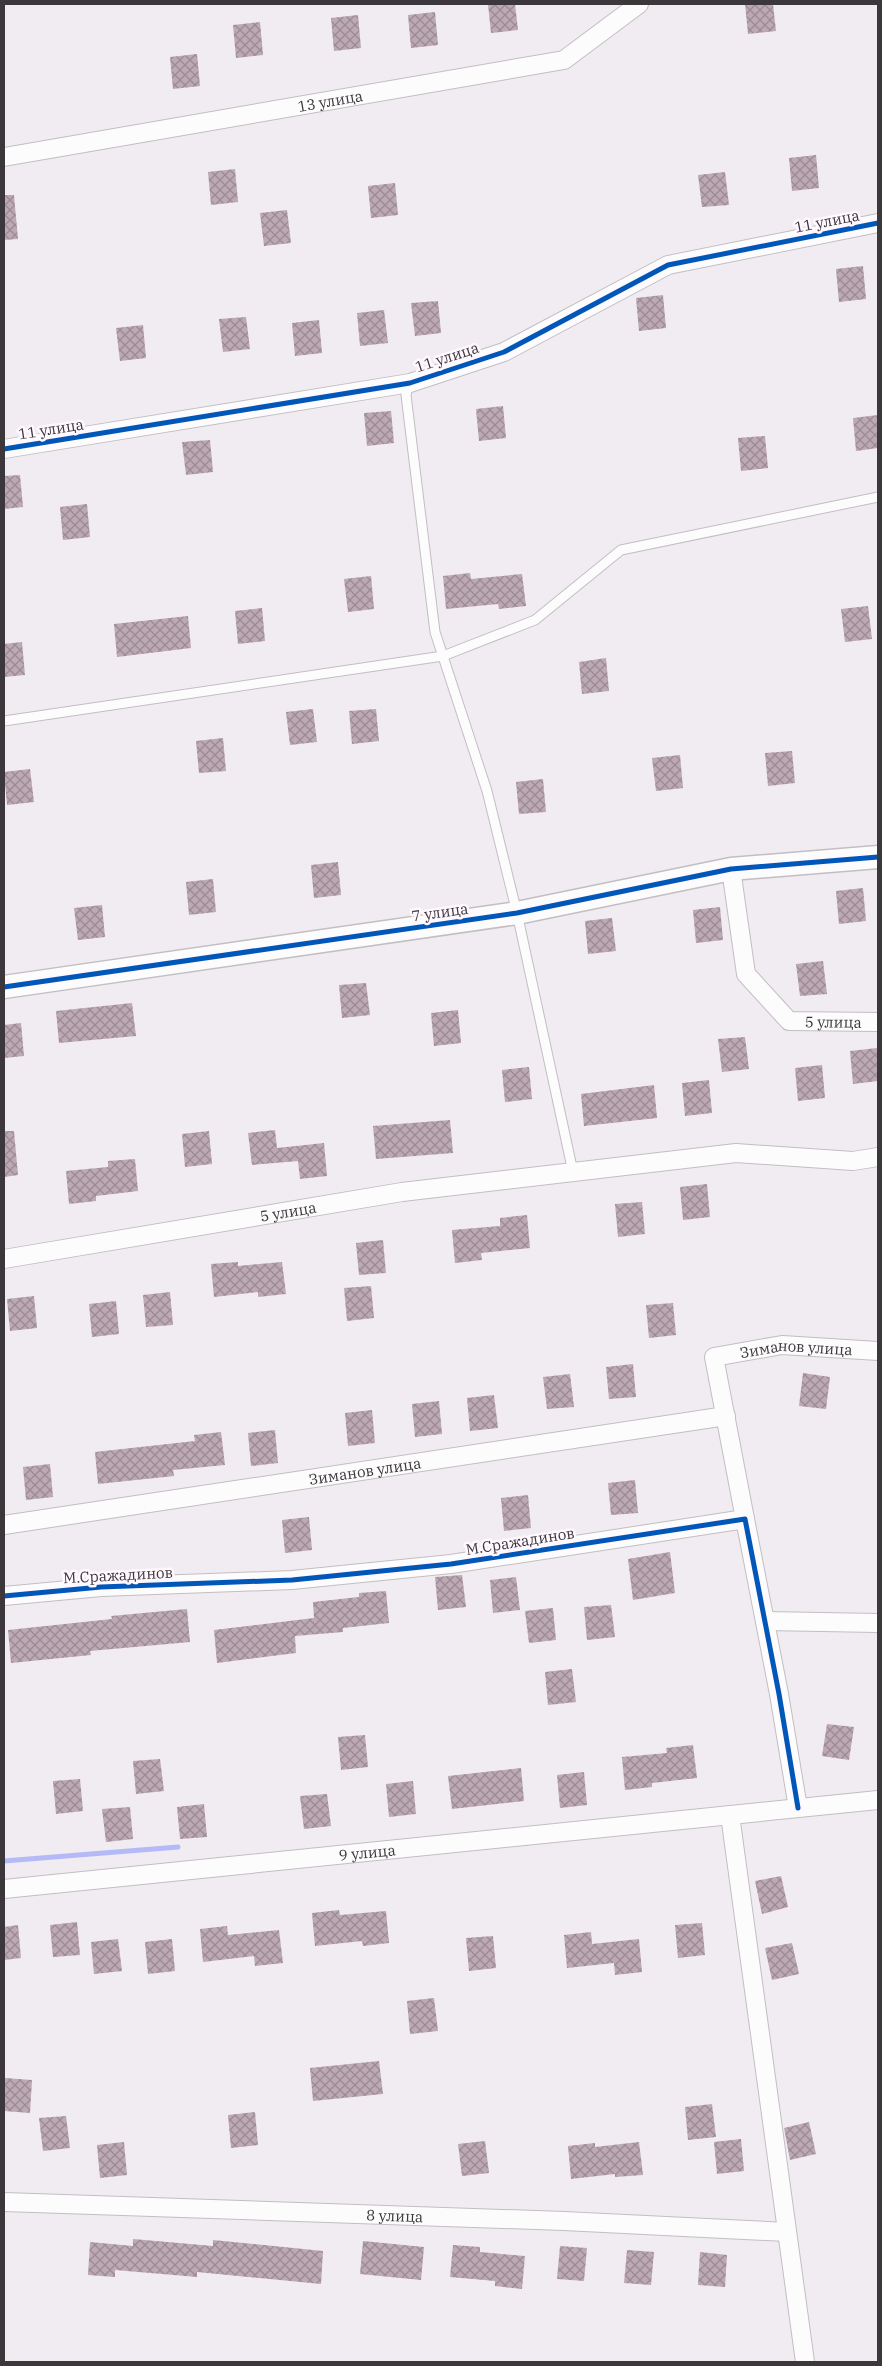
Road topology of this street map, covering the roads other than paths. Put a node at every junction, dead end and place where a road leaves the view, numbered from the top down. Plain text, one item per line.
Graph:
1 (639, 4) edge
2 (4, 157) edge
3 (878, 223) edge
4 (410, 382) junction
5 (4, 450) edge
6 (878, 497) edge
7 (443, 656) junction
8 (4, 721) edge
9 (878, 857) edge
10 (731, 869) junction
11 (517, 913) junction
12 (4, 987) edge
13 (878, 1022) edge
14 (878, 1157) edge
15 (573, 1172) junction
16 (4, 1259) edge
17 (878, 1351) edge
18 (726, 1416) junction
19 (745, 1519) junction
20 (4, 1525) edge
21 (4, 1596) edge
22 (765, 1621) junction
23 (878, 1623) edge
24 (878, 1800) edge
25 (798, 1808) junction
26 (730, 1816) junction
27 (4, 1889) edge
28 (4, 2202) edge
29 (787, 2232) junction
30 (805, 2362) edge

1 - 2 street, 13 улица
3 - 4 street, 11 улица
4 - 5 street, 11 улица
4 - 7 lane
6 - 7 lane
7 - 8 lane
7 - 11 lane
9 - 10 street, 7 улица
10 - 11 street, 7 улица
10 - 13 street, 5 улица
11 - 12 street, 7 улица
11 - 15 lane
14 - 15 street, 5 улица
15 - 16 street, 5 улица
17 - 18 street, Зиманов улица
18 - 19 street
18 - 20 street, Зиманов улица
19 - 21 street, М.Сражадинов
19 - 22 street
22 - 23 street
22 - 25 street
24 - 25 street, 9 улица
25 - 26 street, 9 улица
26 - 27 street, 9 улица
26 - 29 street
28 - 29 street, 8 улица
29 - 30 street

